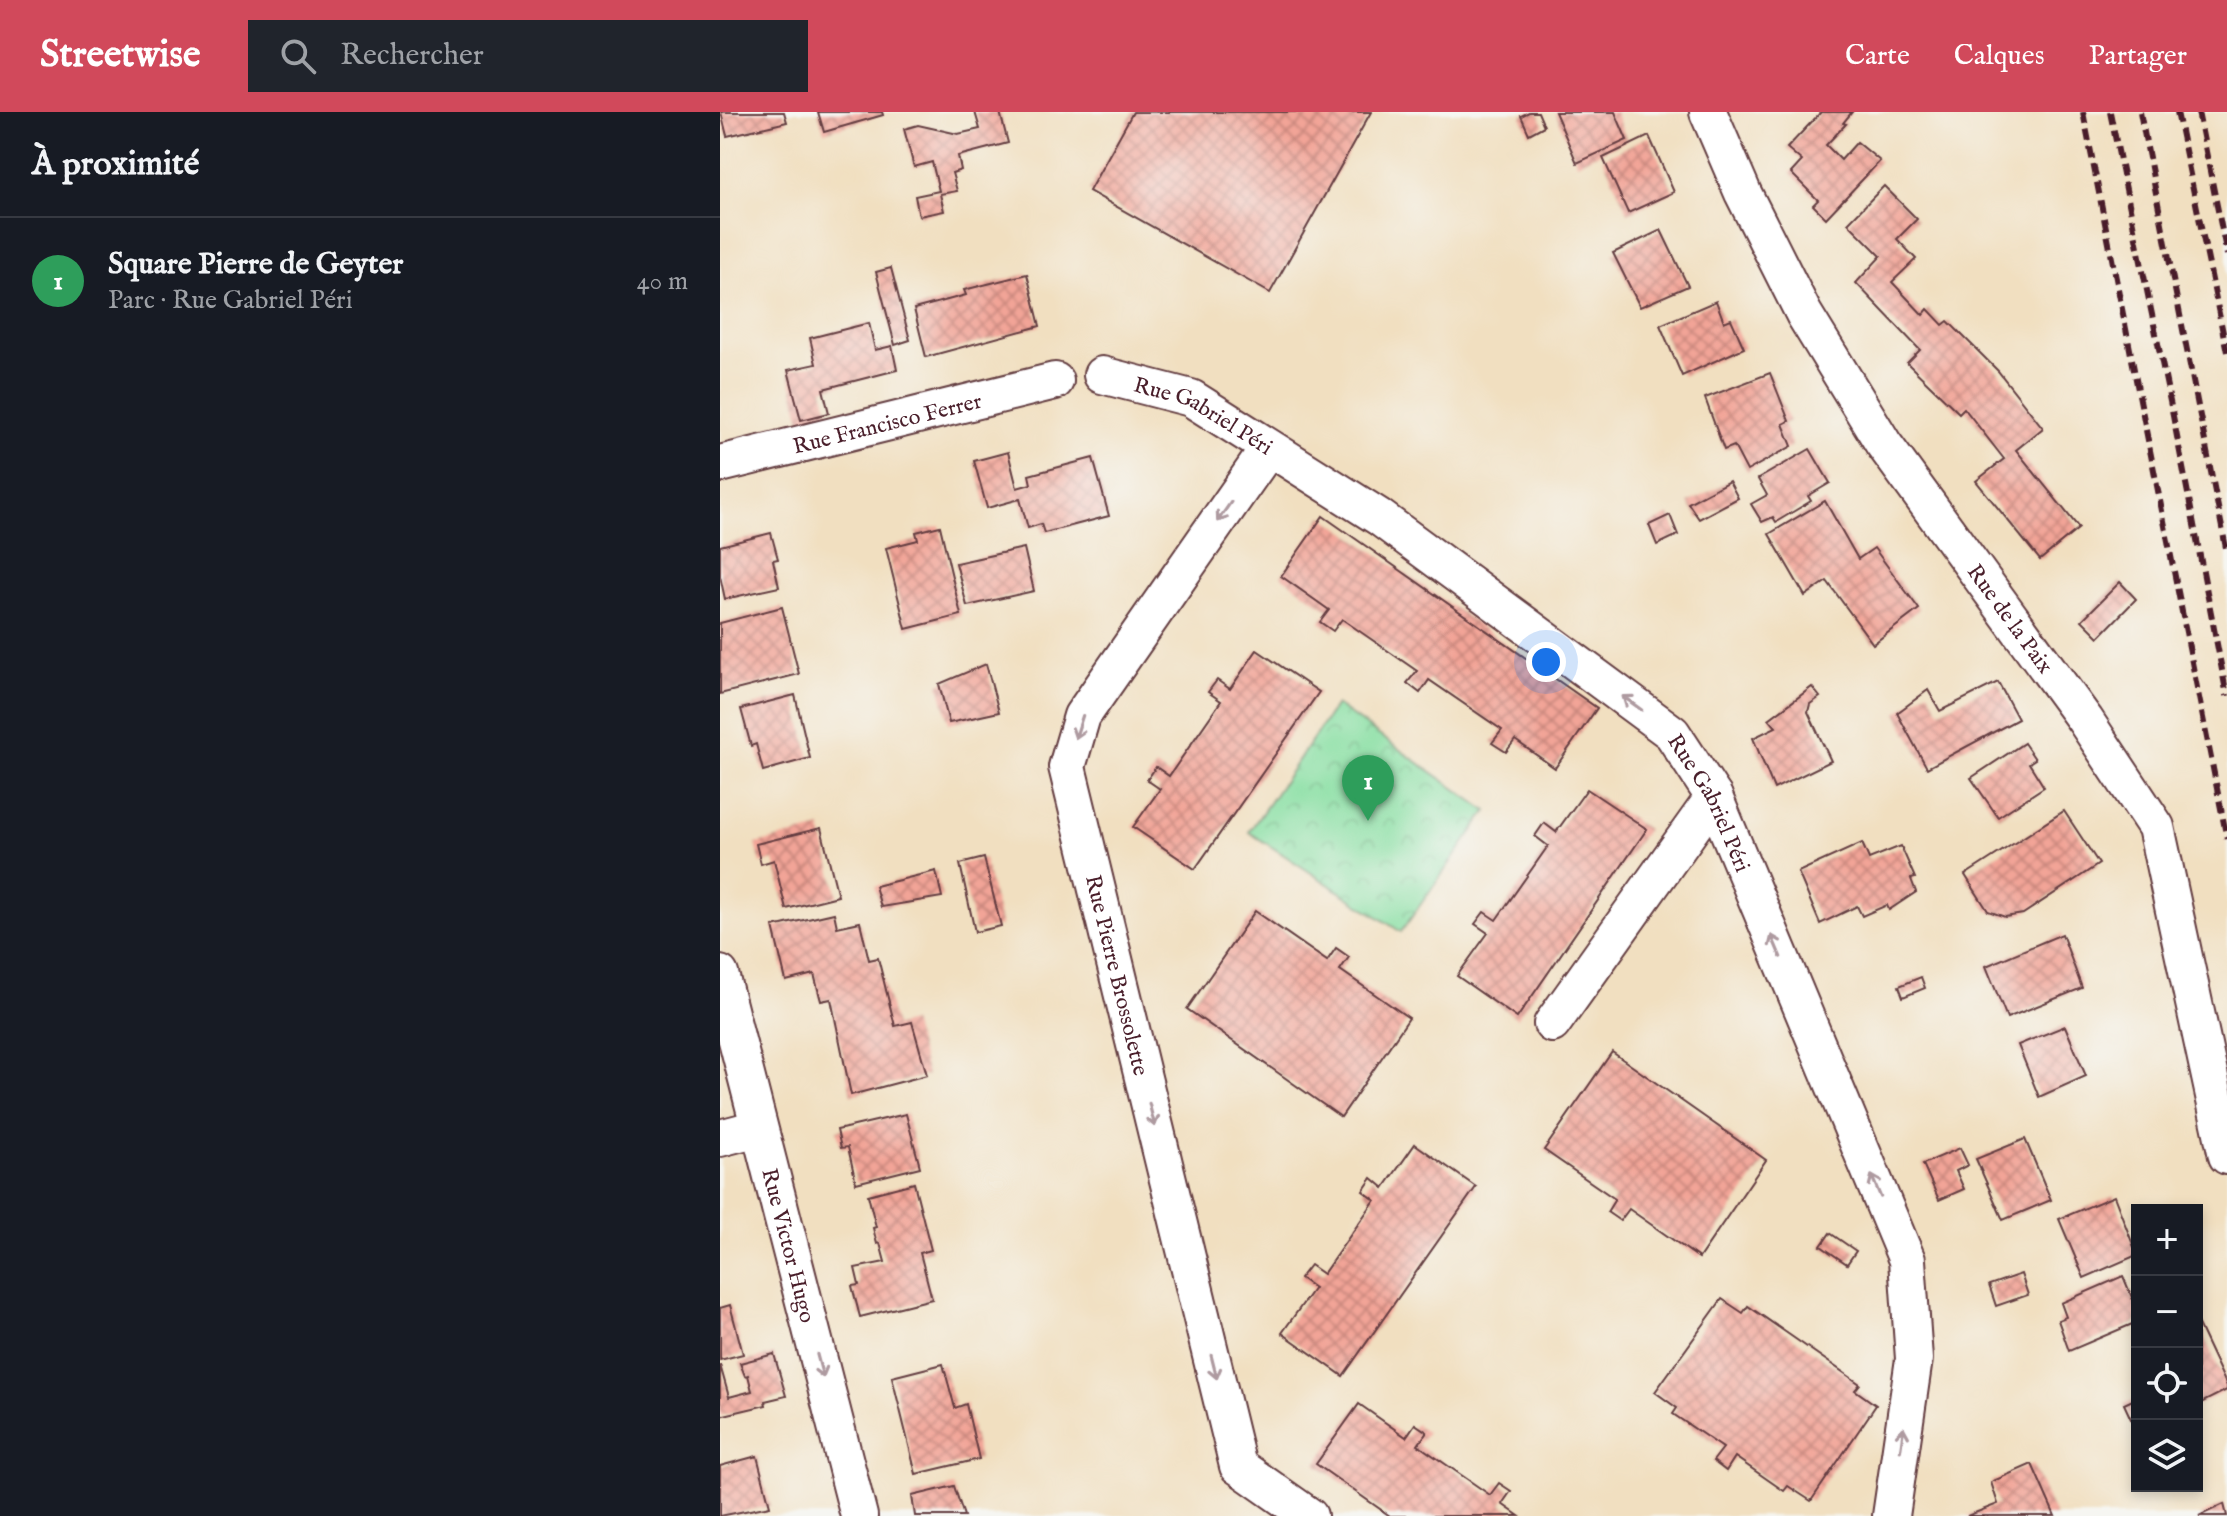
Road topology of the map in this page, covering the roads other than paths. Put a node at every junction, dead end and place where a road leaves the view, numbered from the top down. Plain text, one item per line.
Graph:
1 (1708, 112) edge
2 (1102, 375) dead end
3 (1055, 381) dead end
4 (1269, 448) junction
5 (720, 464) edge
6 (1714, 797) junction
7 (720, 974) edge
8 (1552, 1024) dead end
9 (758, 1128) junction
10 (720, 1138) edge
11 (2227, 1156) edge
12 (859, 1516) edge
13 (1309, 1516) edge
14 (1891, 1516) edge

1 - 11 street, Rue de la Paix
2 - 4 street, Rue Gabriel Péri
3 - 5 street, Rue Francisco Ferrer
6 -> 4 street, Rue Gabriel Péri
4 -> 13 street, Rue Pierre Brossolette
6 - 8 street
14 -> 6 street, Rue Gabriel Péri
7 - 9 street, Rue Victor Hugo
9 - 10 street
9 -> 12 street, Rue Victor Hugo

